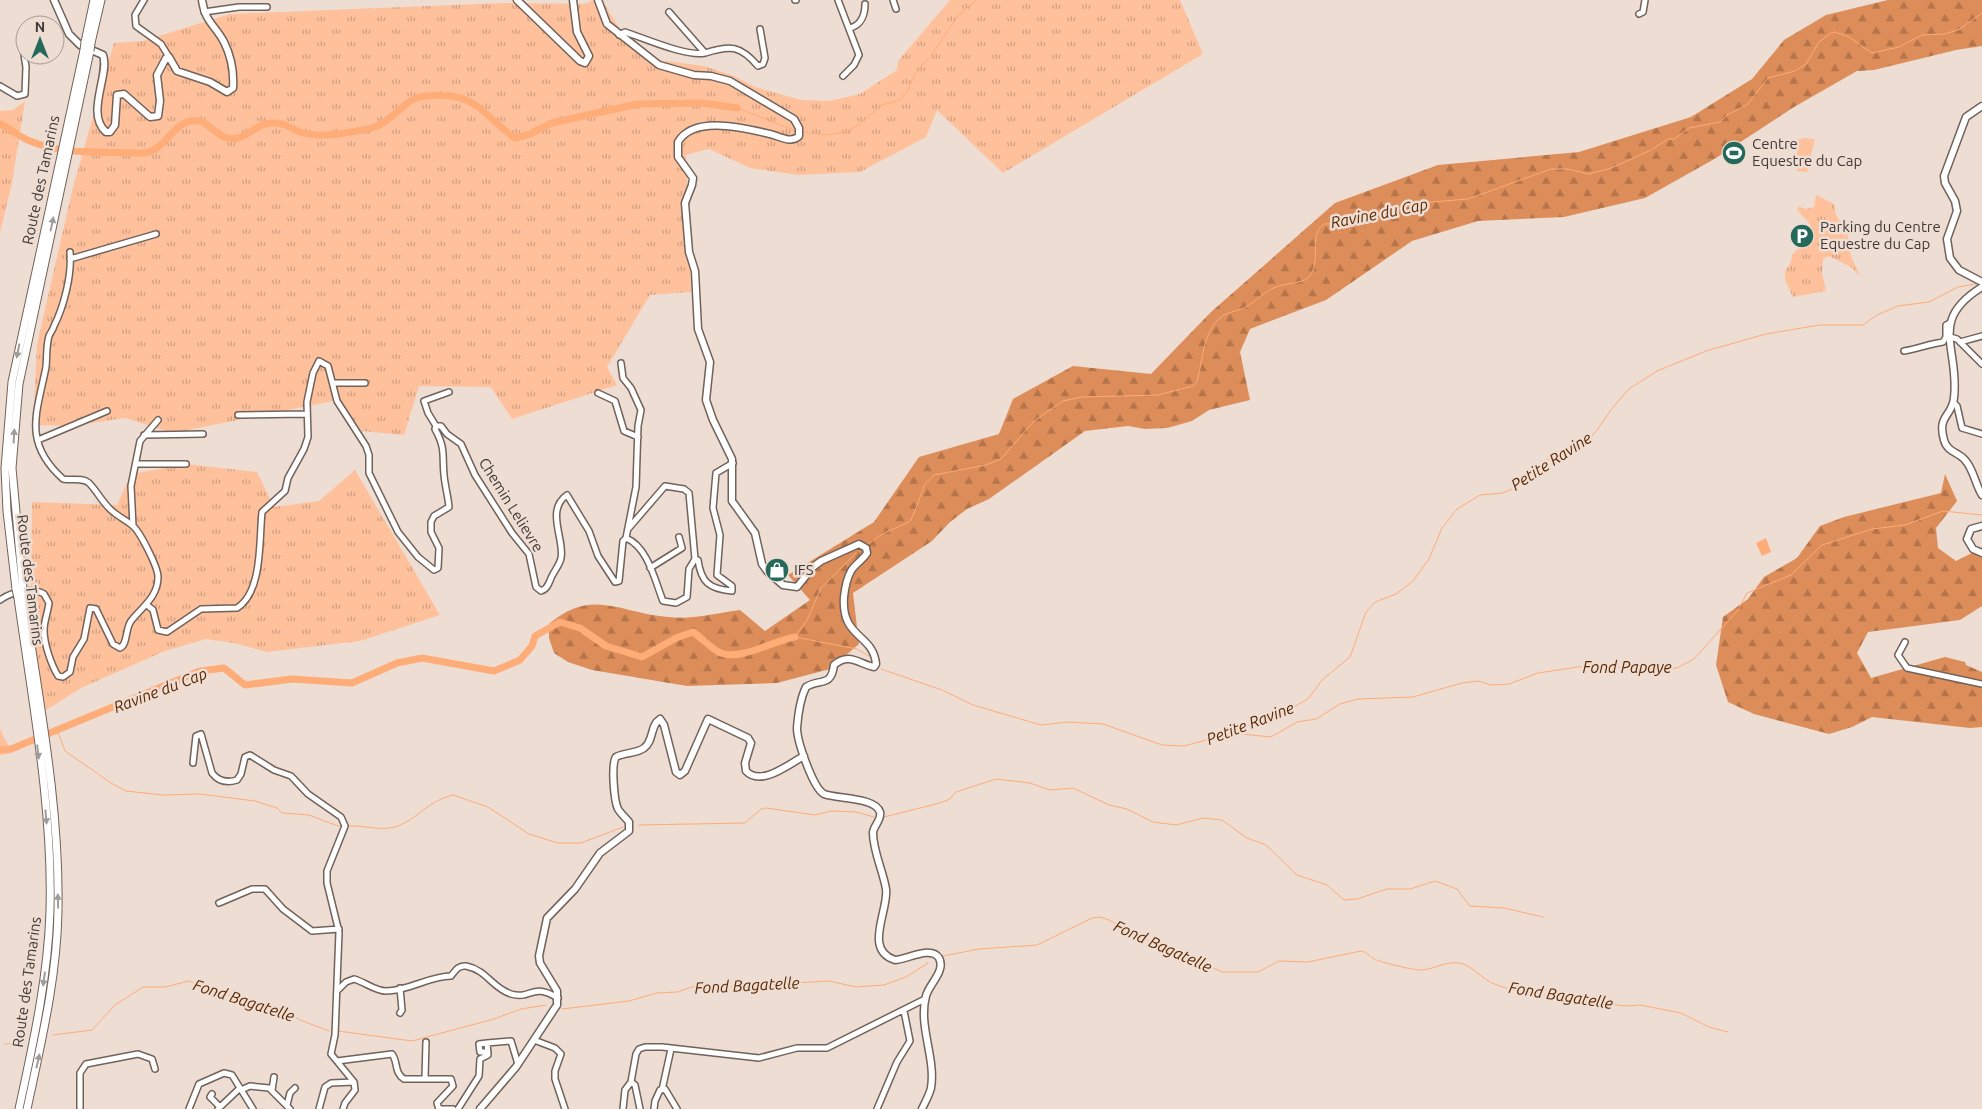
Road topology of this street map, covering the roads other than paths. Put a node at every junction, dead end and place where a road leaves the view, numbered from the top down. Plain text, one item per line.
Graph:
1 (54, 0) edge
2 (94, 0) edge
3 (101, 0) edge
4 (144, 0) edge
5 (202, 0) edge
6 (517, 0) edge
7 (573, 0) edge
8 (598, 0) edge
9 (838, 0) edge
10 (893, 0) edge
11 (1645, 0) edge
12 (865, 4) dead end
13 (267, 7) dead end
14 (896, 9) dead end
15 (204, 12) junction
16 (669, 12) dead end
17 (1638, 14) dead end
18 (850, 28) junction
19 (760, 29) dead end
20 (619, 35) junction
21 (88, 47) junction
22 (705, 53) junction
23 (169, 57) junction
24 (26, 65) edge
25 (843, 76) dead end
26 (0, 86) edge
27 (1982, 106) edge
28 (156, 234) dead end
29 (70, 252) dead end
30 (70, 259) junction
31 (1982, 282) edge
32 (1982, 287) edge
33 (1950, 323) junction
34 (1982, 336) edge
35 (1950, 337) junction
36 (1960, 342) junction
37 (1904, 352) dead end
38 (621, 363) dead end
39 (1982, 364) edge
40 (333, 382) junction
41 (365, 383) dead end
42 (449, 392) dead end
43 (598, 394) dead end
44 (1954, 403) junction
45 (107, 410) dead end
46 (306, 414) junction
47 (238, 415) dead end
48 (158, 420) dead end
49 (436, 426) junction
50 (203, 434) dead end
51 (1982, 434) edge
52 (144, 435) junction
53 (638, 437) junction
54 (38, 440) junction
55 (733, 463) junction
56 (136, 464) junction
57 (186, 464) dead end
58 (1982, 495) edge
59 (133, 526) junction
60 (1982, 526) edge
61 (628, 529) junction
62 (626, 538) junction
63 (679, 538) dead end
64 (1982, 553) edge
65 (695, 558) junction
66 (650, 568) junction
67 (0, 600) edge
68 (147, 605) junction
69 (1905, 642) dead end
70 (1982, 684) edge
71 (804, 756) junction
72 (193, 763) dead end
73 (44, 768) junction
74 (219, 903) dead end
75 (339, 928) junction
76 (400, 988) junction
77 (337, 990) junction
78 (558, 998) junction
79 (925, 999) junction
80 (904, 1011) junction
81 (400, 1013) dead end
82 (534, 1040) junction
83 (426, 1042) dead end
84 (671, 1048) junction
85 (337, 1061) junction
86 (518, 1064) junction
87 (155, 1069) dead end
88 (274, 1077) dead end
89 (425, 1078) junction
90 (354, 1082) junction
91 (631, 1082) junction
92 (295, 1088) dead end
93 (240, 1089) junction
94 (272, 1090) junction
95 (662, 1090) junction
96 (212, 1094) dead end
97 (289, 1107) edge
98 (218, 1108) edge
99 (250, 1108) edge
100 (19, 1109) edge
101 (27, 1109) edge
102 (80, 1109) edge
103 (188, 1109) edge
104 (319, 1109) edge
105 (343, 1109) edge
106 (439, 1109) edge
107 (453, 1109) edge
108 (458, 1109) edge
109 (480, 1109) edge
110 (565, 1109) edge
111 (623, 1109) edge
112 (640, 1109) edge
113 (654, 1109) edge
114 (677, 1109) edge
115 (877, 1109) edge
116 (922, 1109) edge

1 - 21 main road
2 - 21 highway, Route des Tamarins
3 - 21 highway, Route des Tamarins
4 - 23 street
5 - 15 main road
6 - 7 main road
8 - 20 main road
9 - 18 street
10 - 14 street
11 - 17 street
12 - 18 street
13 - 15 street
15 - 23 main road
16 - 22 street
18 - 25 street
19 - 22 street
20 - 22 street
20 - 55 main road
21 - 23 main road
21 - 73 highway, Route des Tamarins, bridge
24 - 26 street
27 - 31 main road
28 - 30 street
29 - 30 street
30 - 54 street
32 - 33 main road
33 - 35 main road
33 - 37 street
34 - 36 street
35 - 36 street
35 - 44 main road
36 - 39 street
38 - 53 street
40 - 41 street
40 - 46 street
40 - 49 street
42 - 49 street
43 - 53 street
44 - 51 street
44 - 58 main road
45 - 54 street
46 - 47 street
46 - 68 street
48 - 52 street
49 - 62 street, Chemin Lelievre
50 - 52 street
52 - 56 street
53 - 61 street
54 - 59 street
55 - 65 street
55 - 71 main road
56 - 57 street
56 - 59 street
59 - 68 street
60 - 64 main road
61 - 62 street
61 - 65 street
62 - 66 street
63 - 66 street
65 - 66 street
67 - 68 street
69 - 70 street
71 - 78 main road
71 - 79 main road
72 - 75 street
73 -> 100 highway, Route des Tamarins
101 -> 73 highway, Route des Tamarins
74 - 75 street
75 - 77 street
76 - 77 street
76 - 78 street
76 - 81 street
77 - 85 street
78 - 82 main road
79 - 80 street
79 - 116 main road
80 - 84 street
80 - 115 street
82 - 86 main road
82 - 110 street
83 - 89 street
84 - 91 street
84 - 95 street
85 - 89 street
85 - 90 street
86 - 108 street
86 - 109 main road
87 - 102 street
88 - 94 street
89 - 106 street
90 - 104 street
90 - 105 street
91 - 111 street
91 - 112 street
92 - 97 street
93 - 94 street
93 - 98 street
93 - 99 street
93 - 103 street
94 - 97 street
95 - 113 street
95 - 114 street
96 - 98 street
106 - 107 street

